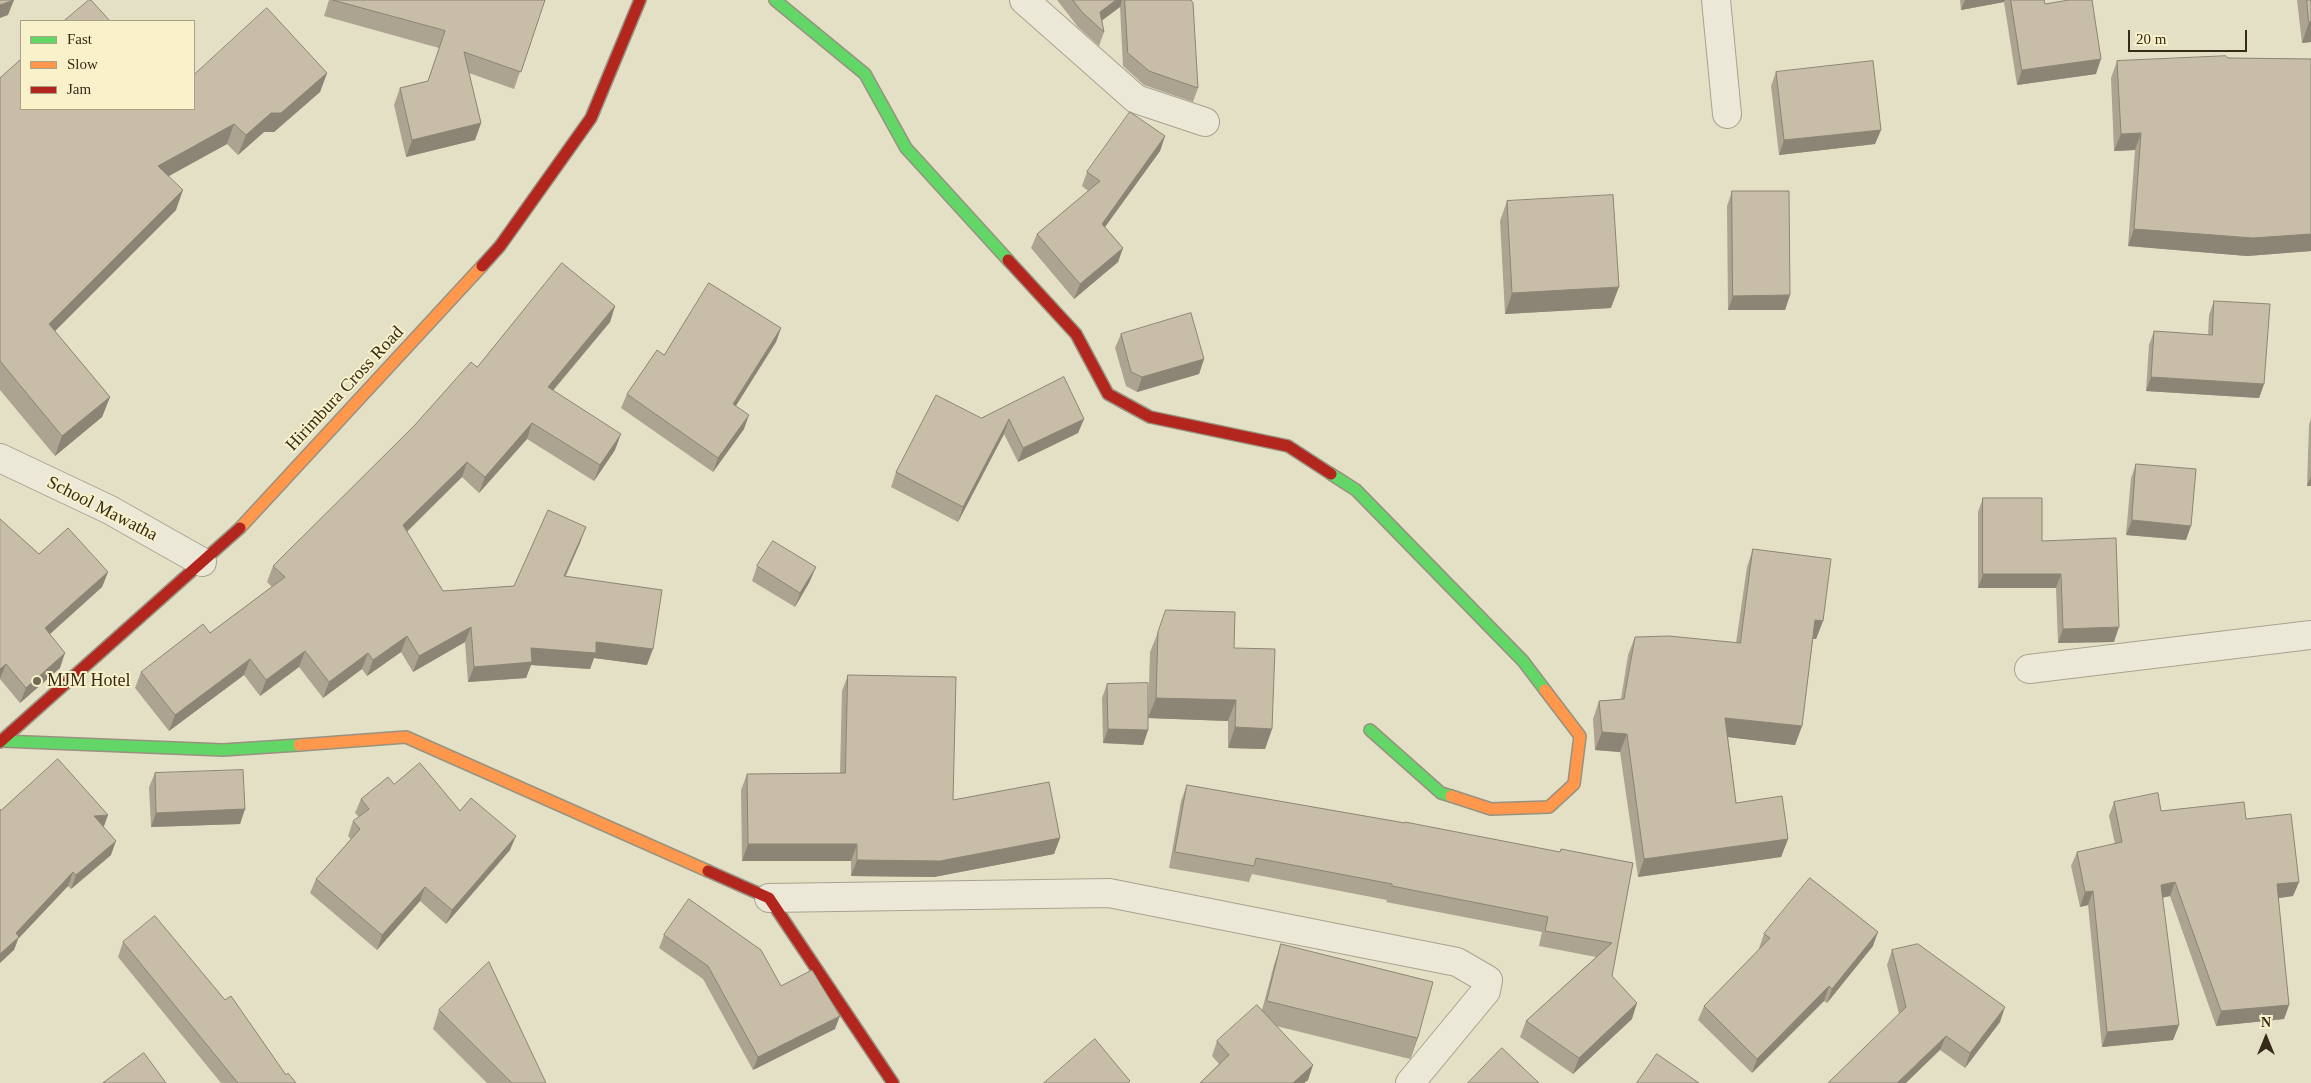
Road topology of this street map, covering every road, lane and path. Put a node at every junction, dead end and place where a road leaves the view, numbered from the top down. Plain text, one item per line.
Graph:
1 (640, 0) edge
2 (775, 0) edge
3 (1024, 0) edge
4 (1716, 0) edge
5 (1727, 114) dead end
6 (1205, 122) dead end
7 (0, 458) edge
8 (202, 562) junction
9 (2311, 635) edge
10 (2029, 669) dead end
11 (1370, 730) dead end
12 (1, 741) edge
13 (769, 898) junction
14 (894, 1083) edge
15 (1410, 1083) edge

1 - 8 street, Hirimbura Cross Road
2 - 11 street
3 - 6 street
4 - 5 street
7 - 8 street, School Mawatha
8 - 12 street, Hirimbura Cross Road
9 - 10 street
12 - 13 street
13 - 14 street
13 - 15 street

